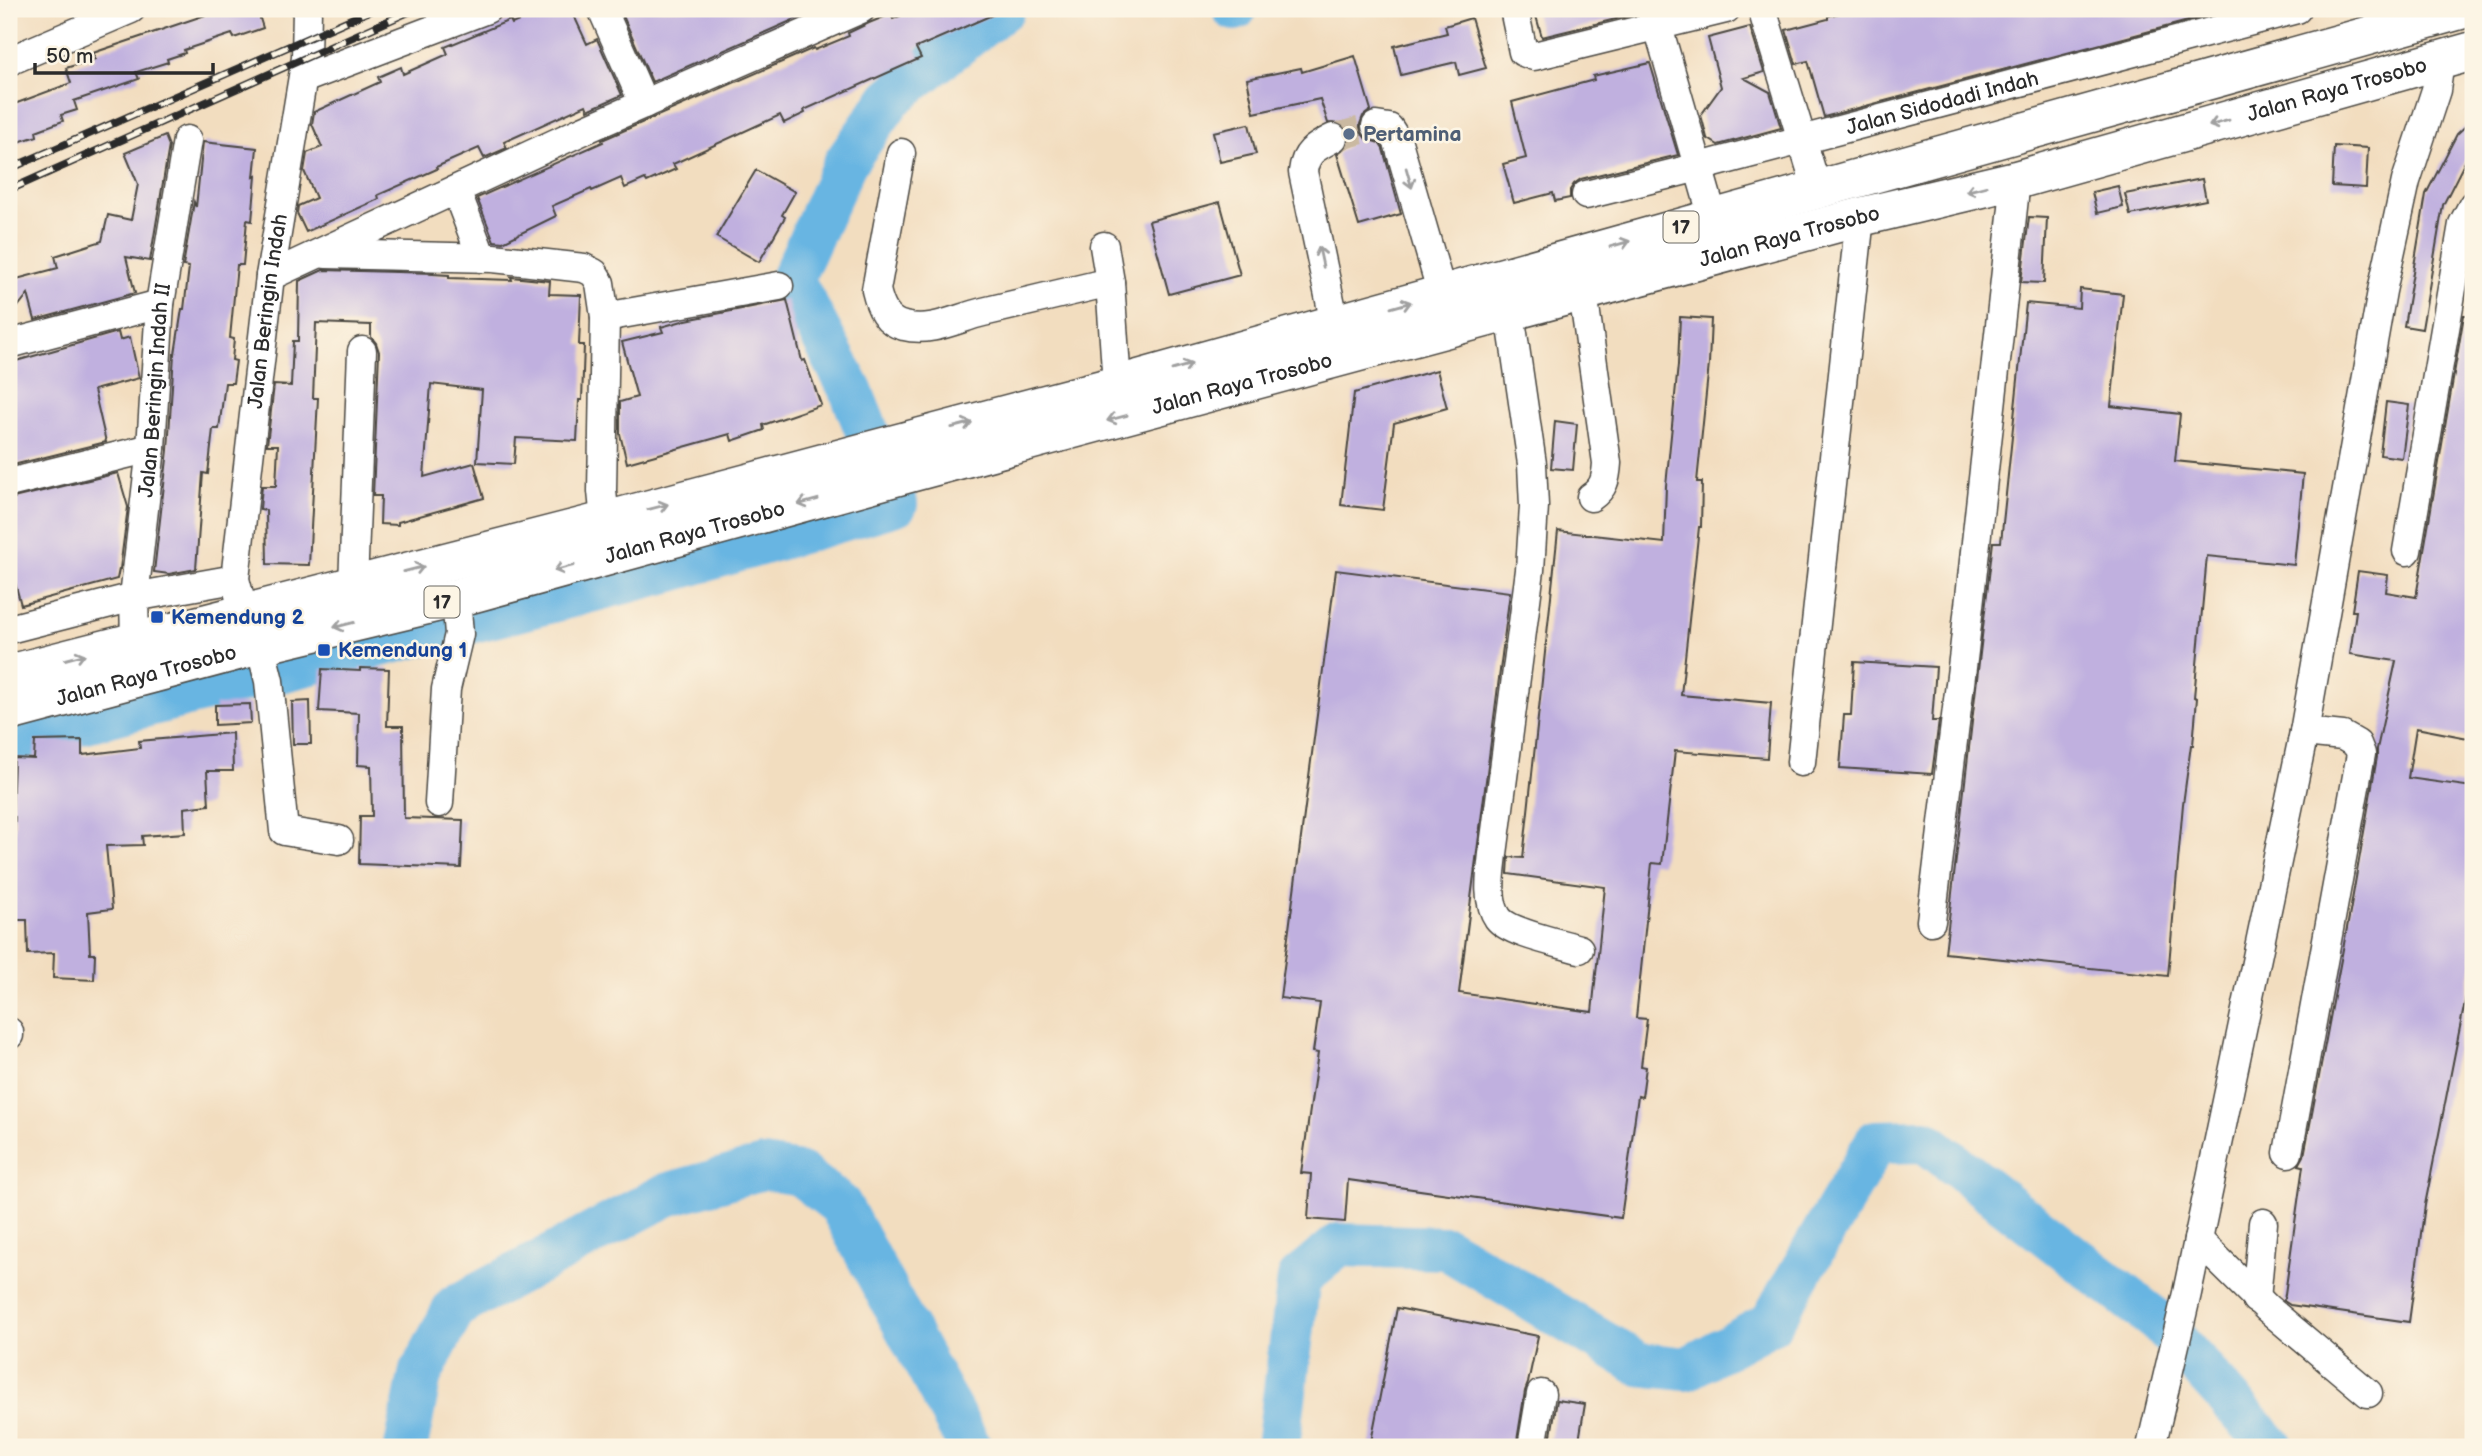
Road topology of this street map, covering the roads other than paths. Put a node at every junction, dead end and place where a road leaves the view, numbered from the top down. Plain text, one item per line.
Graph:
1 (131, 9) edge
2 (307, 9) edge
3 (487, 9) edge
4 (602, 9) edge
5 (861, 9) edge
6 (1514, 9) edge
7 (1726, 9) edge
8 (1762, 9) edge
9 (2297, 9) edge
10 (2465, 9) edge
11 (1658, 27) junction
12 (2457, 56) edge
13 (9, 61) edge
14 (303, 79) junction
15 (644, 104) junction
16 (1376, 126) dead end
17 (1332, 138) tunnel mouth
18 (1803, 138) junction
19 (187, 139) dead end
20 (901, 153) dead end
21 (1699, 167) junction
22 (2016, 180) junction
23 (1817, 189) junction
24 (456, 190) junction
25 (1586, 195) dead end
26 (2473, 205) edge
27 (1860, 217) junction
28 (1713, 218) junction
29 (1104, 246) dead end
30 (319, 254) junction
31 (482, 258) junction
32 (270, 276) junction
33 (1110, 282) junction
34 (779, 286) dead end
35 (1442, 293) junction
36 (1583, 293) junction
37 (160, 304) junction
38 (1510, 313) junction
39 (605, 317) junction
40 (1335, 324) junction
41 (9, 344) edge
42 (362, 351) dead end
43 (1117, 385) junction
44 (151, 448) junction
45 (885, 463) junction
46 (9, 483) edge
47 (1591, 497) dead end
48 (605, 521) junction
49 (2407, 551) dead end
50 (353, 584) junction
51 (134, 597) junction
52 (458, 613) junction
53 (9, 629) edge
54 (255, 636) junction
55 (135, 641) junction
56 (9, 674) edge
57 (9, 712) edge
58 (2304, 732) junction
59 (1801, 762) dead end
60 (439, 803) dead end
61 (339, 840) dead end
62 (1931, 920) dead end
63 (1579, 949) dead end
64 (2288, 1153) dead end
65 (2263, 1223) dead end
66 (2199, 1240) junction
67 (2256, 1298) junction
68 (2368, 1393) dead end
69 (1541, 1394) dead end
70 (1532, 1447) edge
71 (2151, 1447) edge

1 - 13 street
2 - 14 street, Jalan Beringin Indah
3 - 14 street
4 - 15 street
5 - 15 street
6 - 11 street
7 - 11 street
8 - 18 street
9 - 18 street, Jalan Sidodadi Indah
10 - 23 highway, Jalan Raya Trosobo / 17
11 - 21 street
12 -> 22 highway, Jalan Raya Trosobo / 17
12 - 58 street
14 - 32 street, Jalan Beringin Indah
15 - 24 street
16 -> 35 street
40 -> 17 street
18 - 21 street, Jalan Sidodadi Indah
18 - 23 street
19 - 37 street, Jalan Beringin Indah II
20 - 33 street
21 - 25 street, Jalan Sidodadi Indah
21 - 28 street
22 -> 27 highway, Jalan Raya Trosobo / 17
22 - 62 street
23 - 28 highway, Jalan Raya Trosobo / 17
24 - 30 street
24 - 31 street
26 - 49 street
27 - 36 highway, Jalan Raya Trosobo / 17
27 - 59 street
35 -> 28 highway, Jalan Raya Trosobo / 17
29 - 33 street
30 - 31 street
30 - 32 street
31 - 39 street
32 - 54 street, Jalan Beringin Indah
33 - 43 street
34 - 39 street
40 -> 35 highway, Jalan Raya Trosobo / 17
36 - 38 highway, Jalan Raya Trosobo / 17
36 - 47 street
37 - 41 street
37 - 44 street, Jalan Beringin Indah II
38 -> 45 highway, Jalan Raya Trosobo / 17
38 - 63 street
39 - 48 street
43 -> 40 highway, Jalan Raya Trosobo / 17
42 - 50 street
45 -> 43 highway, Jalan Raya Trosobo / 17
44 - 46 street
44 - 51 street, Jalan Beringin Indah II
48 -> 45 highway, Jalan Raya Trosobo / 17
45 -> 52 highway, Jalan Raya Trosobo / 17
50 -> 48 highway, Jalan Raya Trosobo / 17
50 - 54 highway, Jalan Raya Trosobo / 17
51 - 53 street
51 - 54 street
51 - 55 street, Jalan Beringin Indah II
52 -> 54 highway, Jalan Raya Trosobo / 17
52 - 60 street
54 - 55 highway, Jalan Raya Trosobo / 17
54 - 57 highway, Jalan Raya Trosobo / 17
54 - 61 street, Jalan Beringin Indah
56 -> 55 highway, Jalan Raya Trosobo / 17
58 - 64 street
58 - 66 street
65 - 67 street
66 - 67 street
66 - 71 street
67 - 68 street
69 - 70 street

